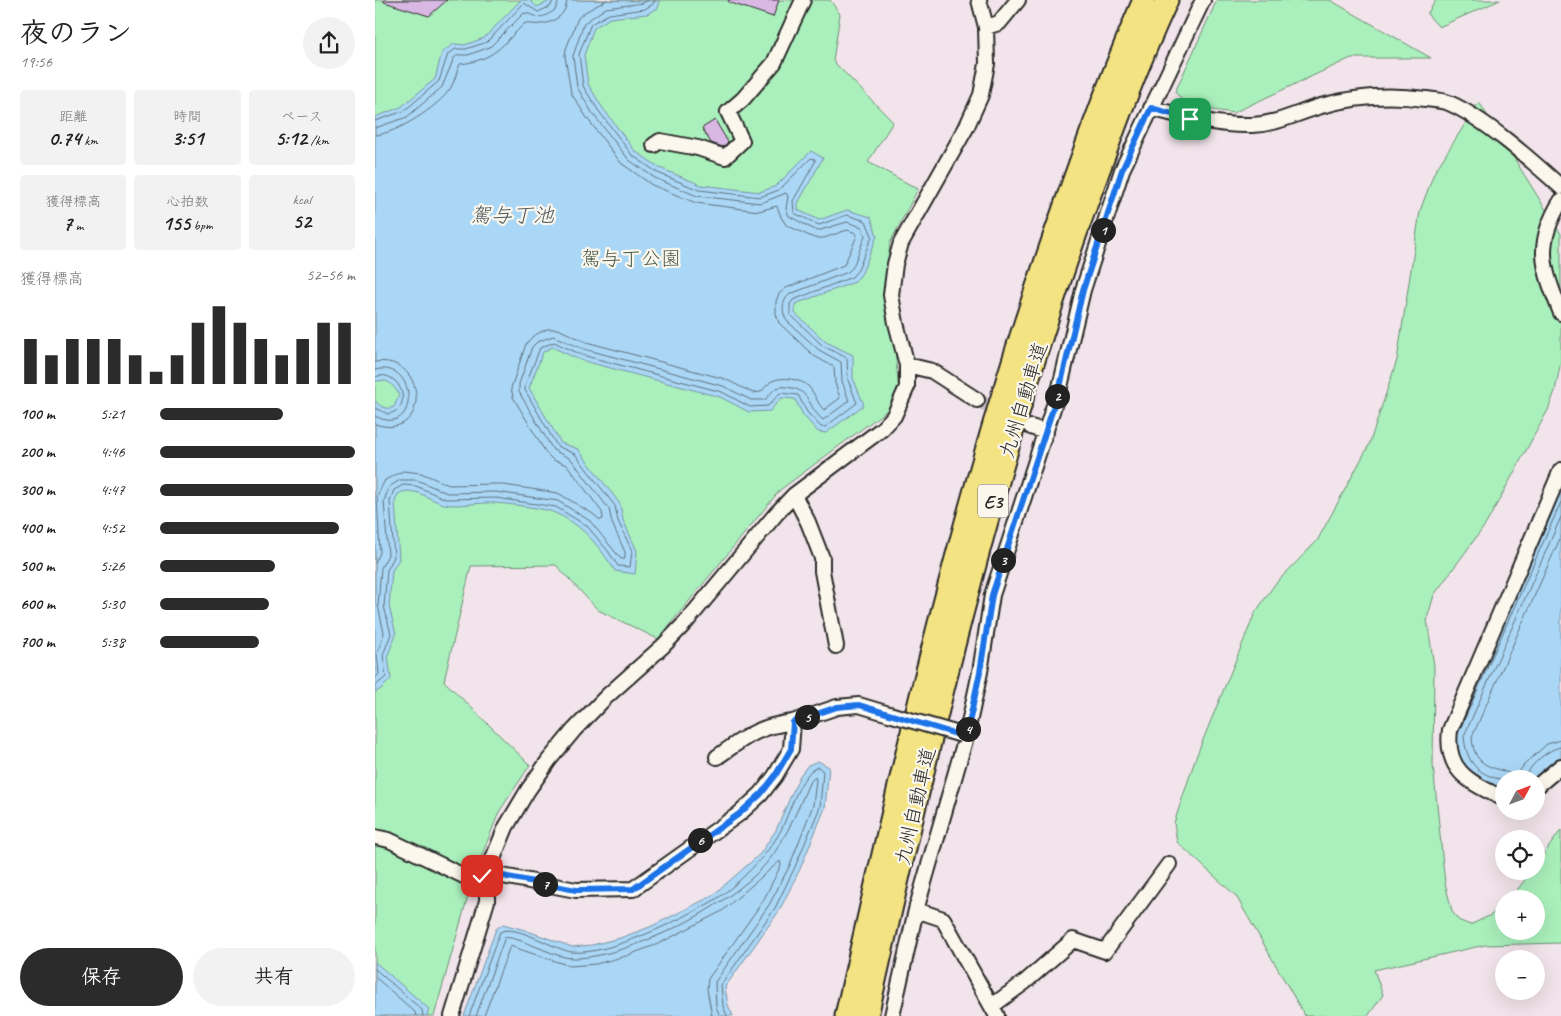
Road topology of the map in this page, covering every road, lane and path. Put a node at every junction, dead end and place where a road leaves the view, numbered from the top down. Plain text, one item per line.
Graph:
1 (803, 0) edge
2 (979, 0) edge
3 (1019, 0) edge
4 (1145, 0) edge
5 (1167, 0) edge
6 (1201, 1) edge
7 (986, 27) junction
8 (1151, 108) junction
9 (654, 145) dead end
10 (1561, 187) edge
11 (1561, 201) edge
12 (1561, 313) edge
13 (907, 365) junction
14 (977, 400) tunnel mouth
15 (1031, 427) dead end
16 (1046, 432) junction
17 (1561, 470) edge
18 (794, 495) junction
19 (836, 646) dead end
20 (793, 722) junction
21 (964, 736) junction
22 (717, 757) dead end
23 (1561, 766) edge
24 (1545, 779) edge
25 (1495, 794) edge
26 (375, 836) edge
27 (1169, 864) dead end
28 (487, 873) junction
29 (916, 910) junction
30 (994, 1011) edge
31 (452, 1016) edge
32 (846, 1016) edge
33 (867, 1016) edge
34 (892, 1016) edge

1 - 9 street
2 - 7 street
3 - 7 street
4 - 32 highway, 九州自動車道 / E3
5 - 33 highway, 九州自動車道 / E3
6 - 8 street
7 - 13 street
8 - 10 street
8 - 16 street
11 - 12 street
13 - 14 street
13 - 18 street
15 - 16 street
16 - 21 street
17 - 25 street
18 - 19 street
18 - 28 street
20 - 21 street, bridge
20 - 22 street
20 - 28 street
21 - 29 street
23 - 24 street
26 - 28 street
27 - 30 street
28 - 31 street
29 - 30 street
29 - 34 street

